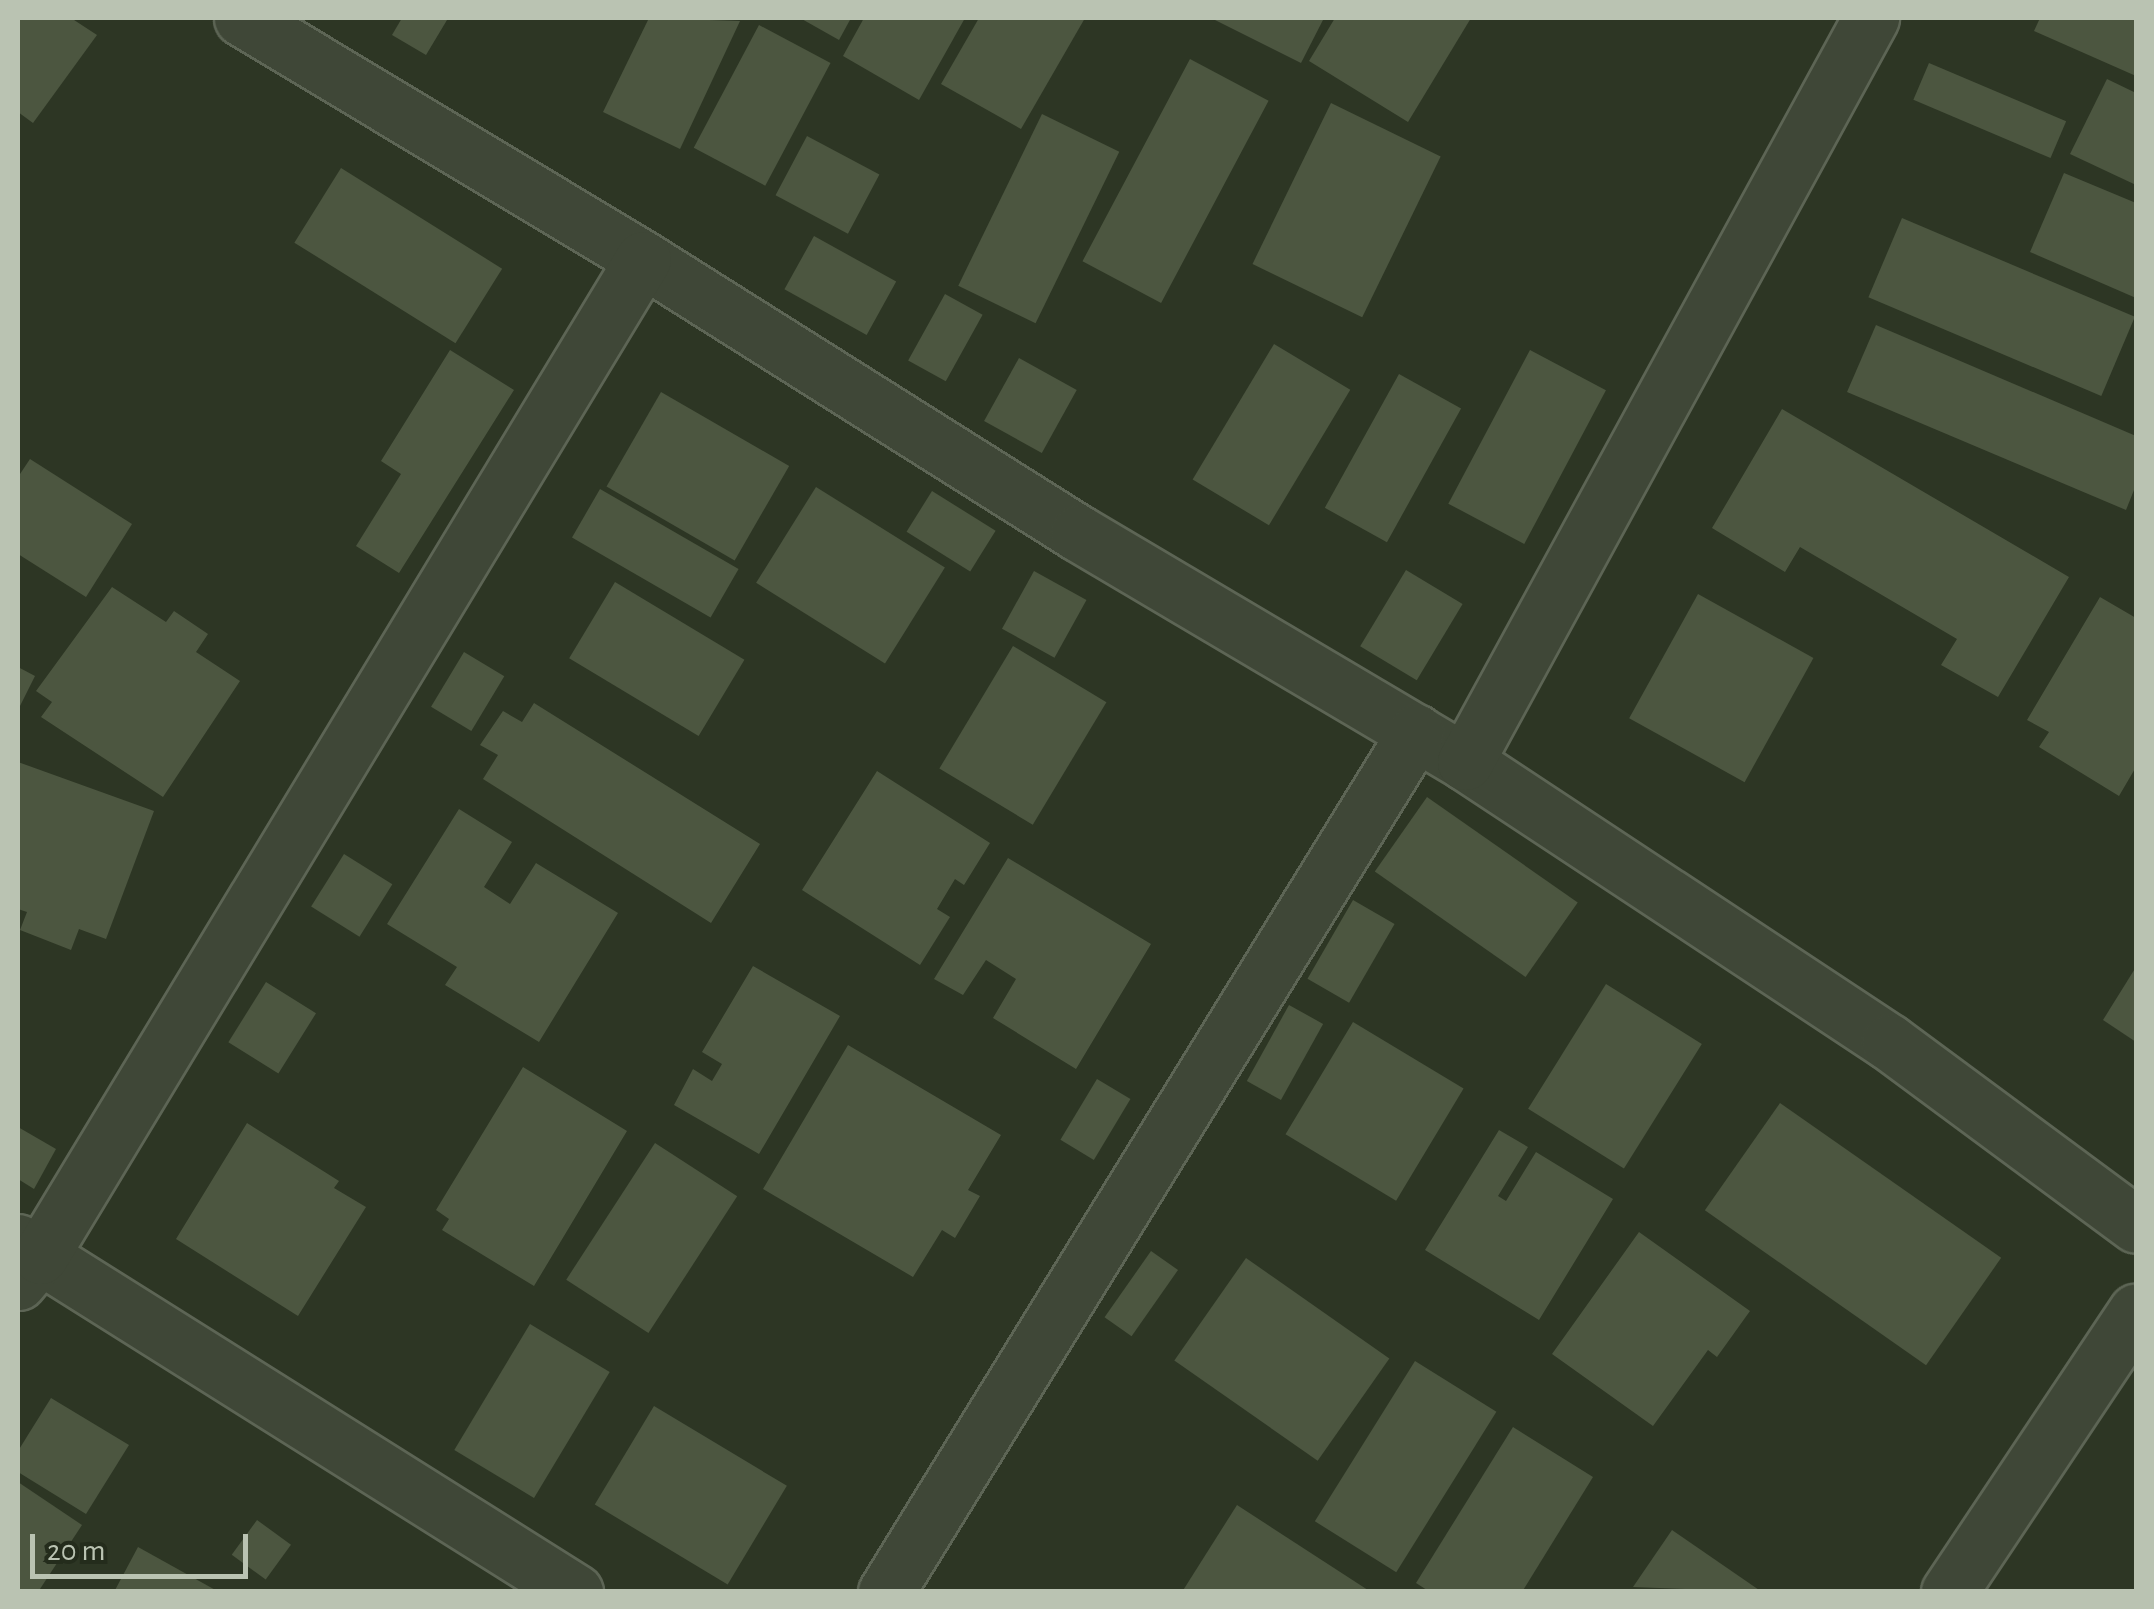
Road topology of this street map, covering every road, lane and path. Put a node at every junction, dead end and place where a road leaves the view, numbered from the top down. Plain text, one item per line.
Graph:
1 (242, 18) edge
2 (1871, 18) edge
3 (643, 259) junction
4 (1416, 732) junction
5 (1466, 762) junction
6 (2136, 1225) edge
7 (25, 1260) edge
8 (2136, 1312) edge
9 (575, 1592) edge
10 (886, 1592) edge
11 (1949, 1592) edge

1 - 3 street
2 - 5 street
3 - 4 street
3 - 7 street
4 - 5 street
4 - 10 street
5 - 6 street
7 - 9 street
8 - 11 street

